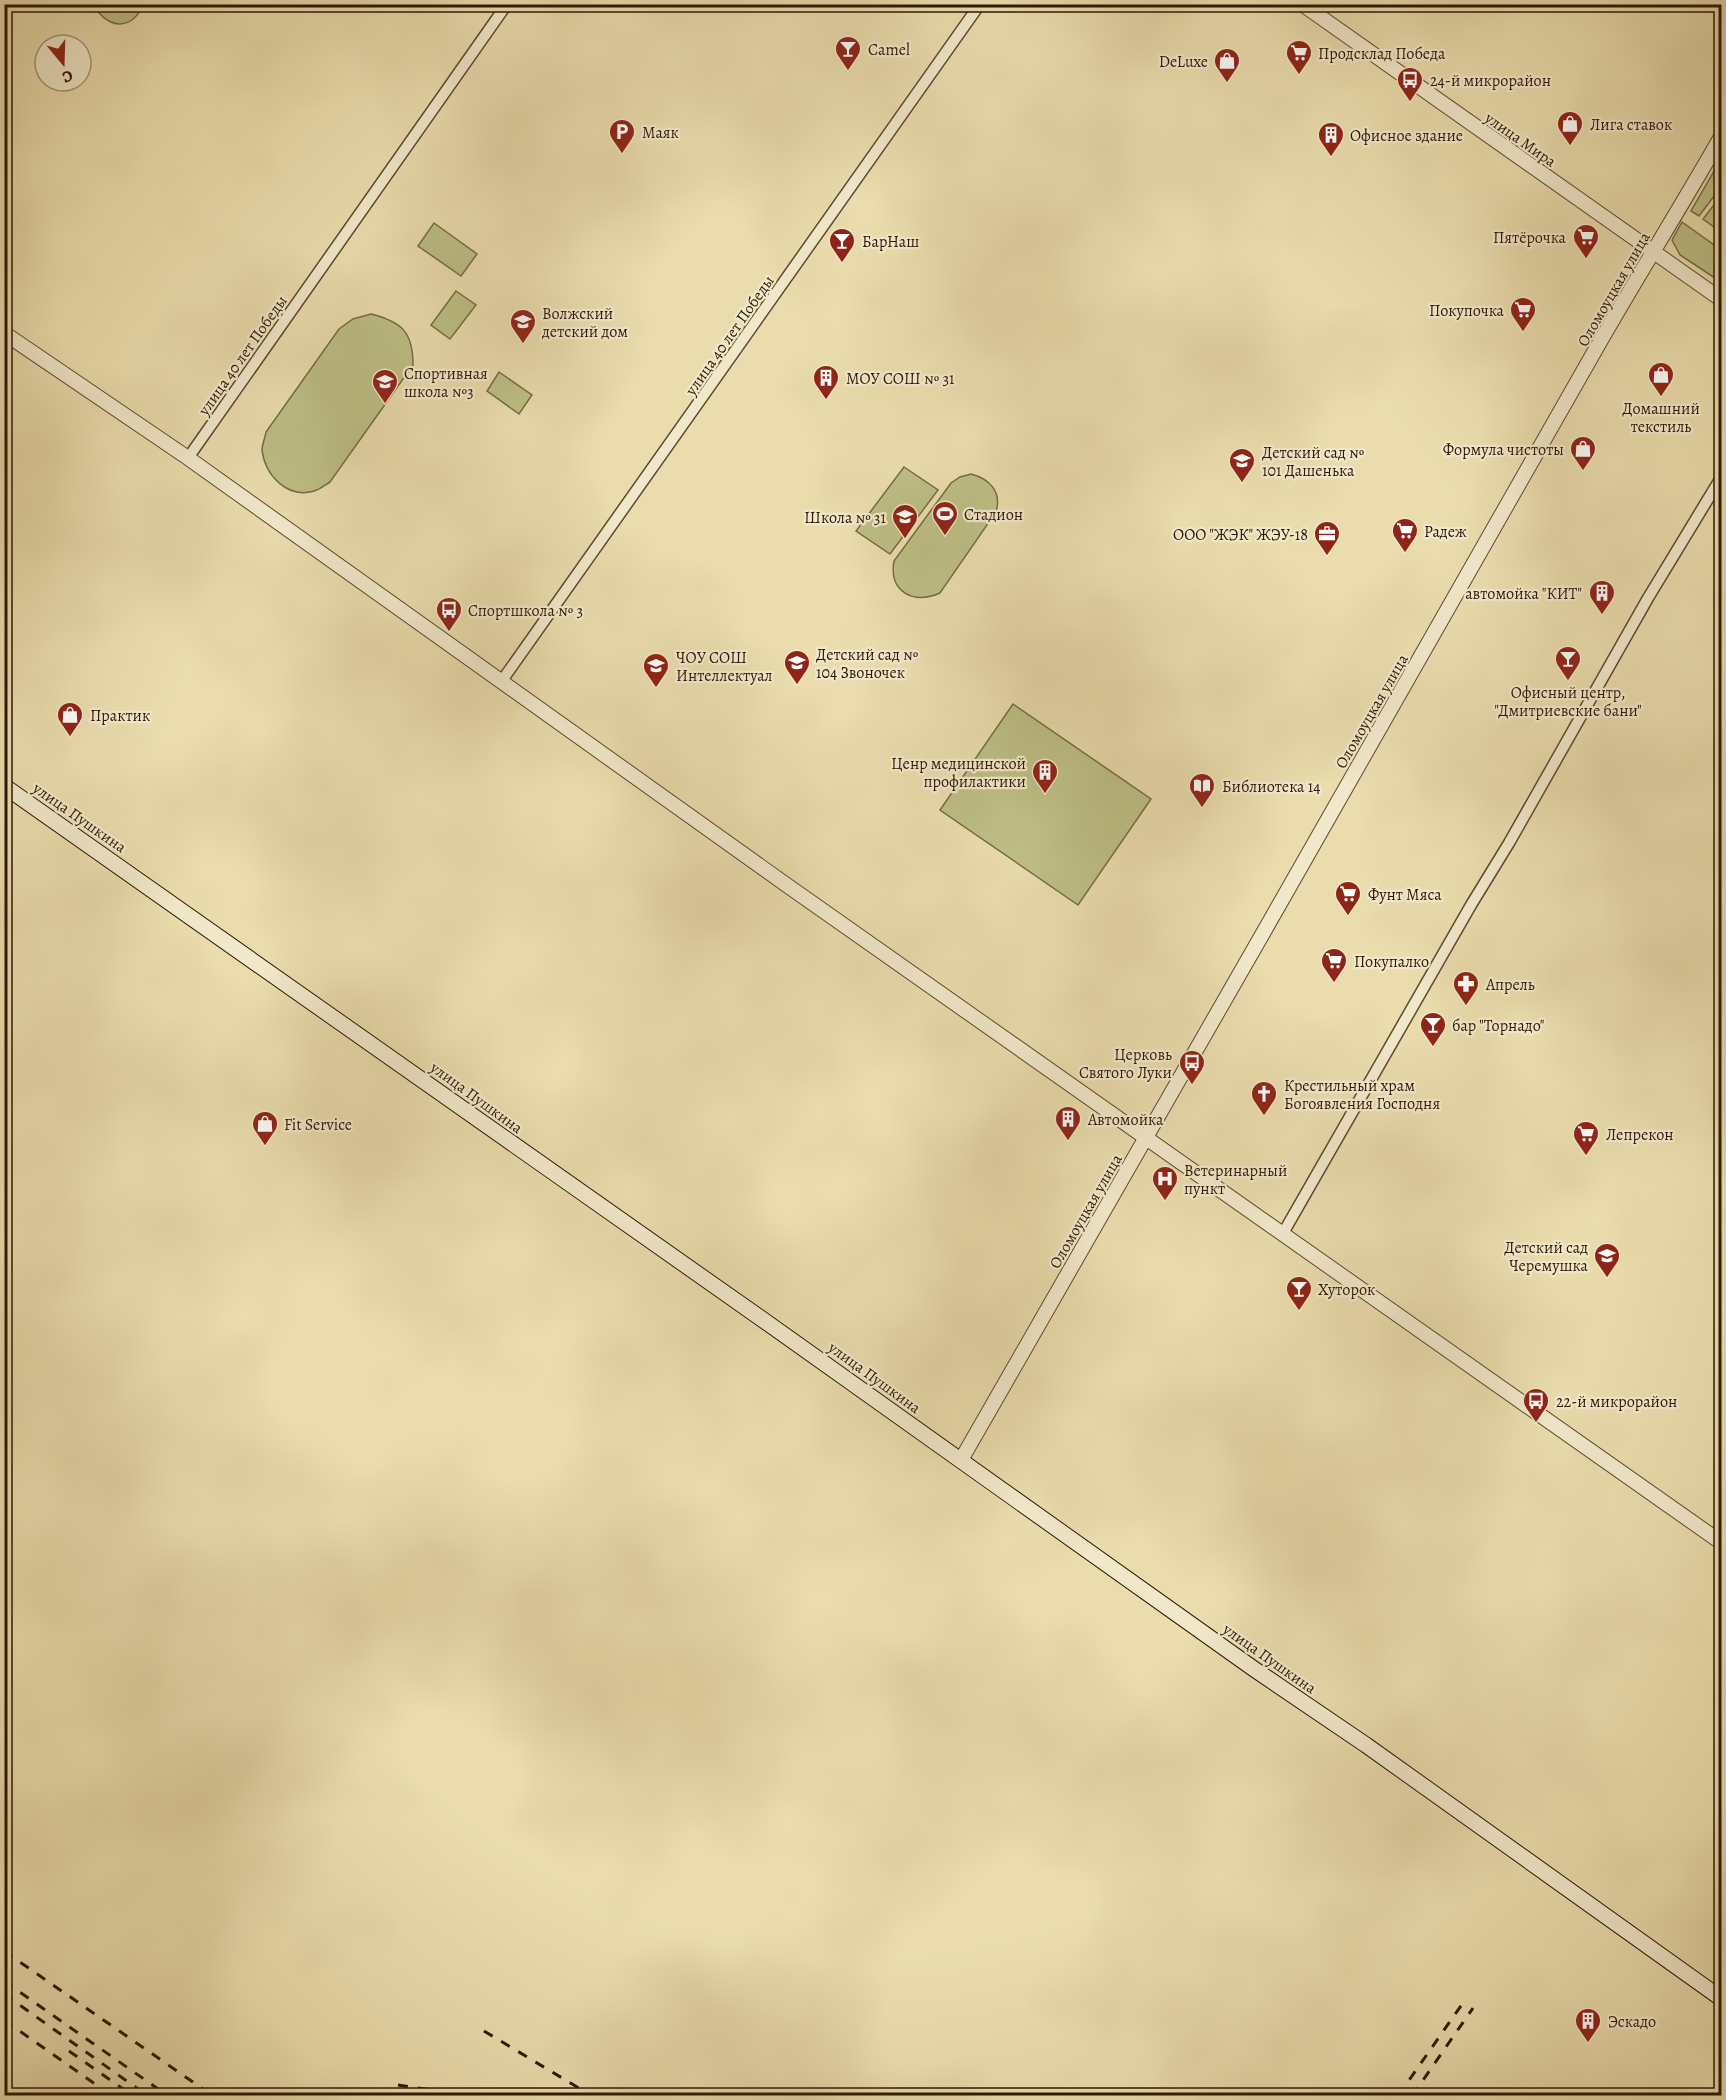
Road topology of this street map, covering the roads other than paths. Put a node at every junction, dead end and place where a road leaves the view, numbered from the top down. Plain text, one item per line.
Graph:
1 (507, 4) edge
2 (980, 4) edge
3 (1302, 4) edge
4 (1722, 135) edge
5 (1652, 253) junction
6 (1722, 300) edge
7 (4, 333) edge
8 (188, 458) junction
9 (1722, 476) edge
10 (501, 682) junction
11 (4, 786) edge
12 (1147, 1138) junction
13 (1282, 1235) junction
14 (961, 1460) junction
15 (1722, 1543) edge
16 (1722, 1999) edge

1 - 8 street, улица 40 лет Победы
2 - 10 street, улица 40 лет Победы
3 - 5 street, улица Мира
4 - 5 street, Оломоуцкая улица
5 - 6 street, улица Мира
5 - 12 street, Оломоуцкая улица
7 - 8 street
8 - 10 street
9 - 13 street
10 - 12 street
11 - 14 main road, улица Пушкина
12 - 13 street
12 - 14 street, Оломоуцкая улица
13 - 15 street
14 - 16 main road, улица Пушкина

